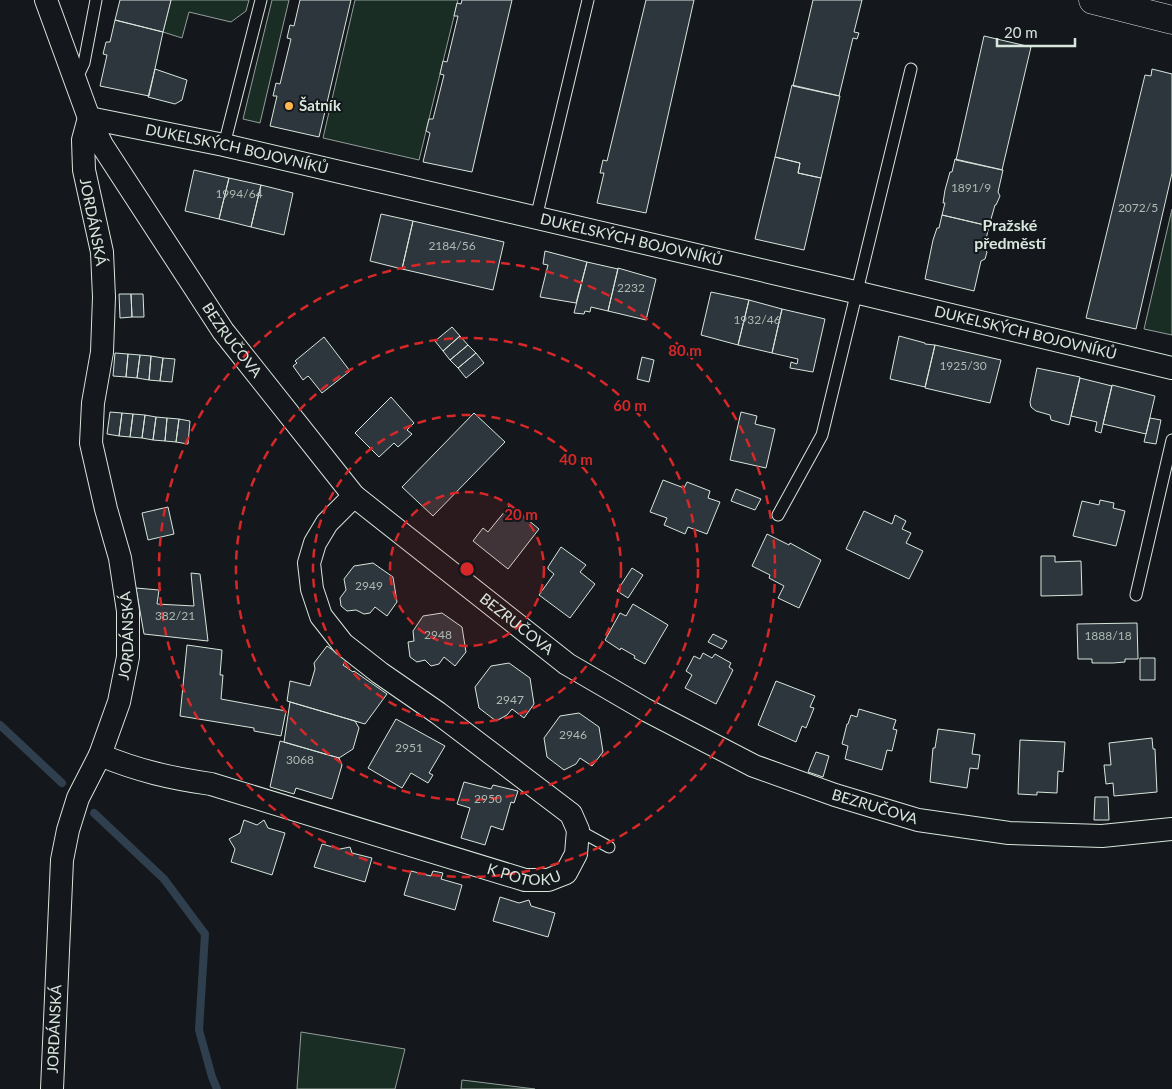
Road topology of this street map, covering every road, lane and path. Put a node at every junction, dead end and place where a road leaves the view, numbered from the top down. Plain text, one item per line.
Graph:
1 (46, 0) edge
2 (96, 0) edge
3 (261, 0) edge
4 (588, 0) edge
5 (1096, 0) edge
6 (1172, 20) edge
7 (910, 69) dead end
8 (76, 82) junction
9 (89, 118) junction
10 (224, 145) junction
11 (536, 218) junction
12 (855, 292) junction
13 (1172, 368) edge
14 (1172, 440) edge
15 (354, 496) junction
16 (778, 515) dead end
17 (1136, 596) dead end
18 (100, 755) junction
19 (1172, 829) edge
20 (578, 830) junction
21 (609, 847) dead end
22 (52, 1089) edge

1 - 8 street, BEZRUČOVA
2 - 8 lane
3 - 10 lane
4 - 11 lane
5 - 6 street
7 - 12 lane
8 - 9 street, BEZRUČOVA
9 - 10 street, DUKELSKÝCH BOJOVNÍKŮ
9 - 15 street, BEZRUČOVA
9 - 18 street, JORDÁNSKÁ
10 - 11 street, DUKELSKÝCH BOJOVNÍKŮ
11 - 12 street, DUKELSKÝCH BOJOVNÍKŮ
12 - 13 street, DUKELSKÝCH BOJOVNÍKŮ
12 - 16 lane
14 - 17 lane
15 - 19 street, BEZRUČOVA
15 - 20 street
18 - 20 street, K POTOKU
18 - 22 street, JORDÁNSKÁ
20 - 21 lane

